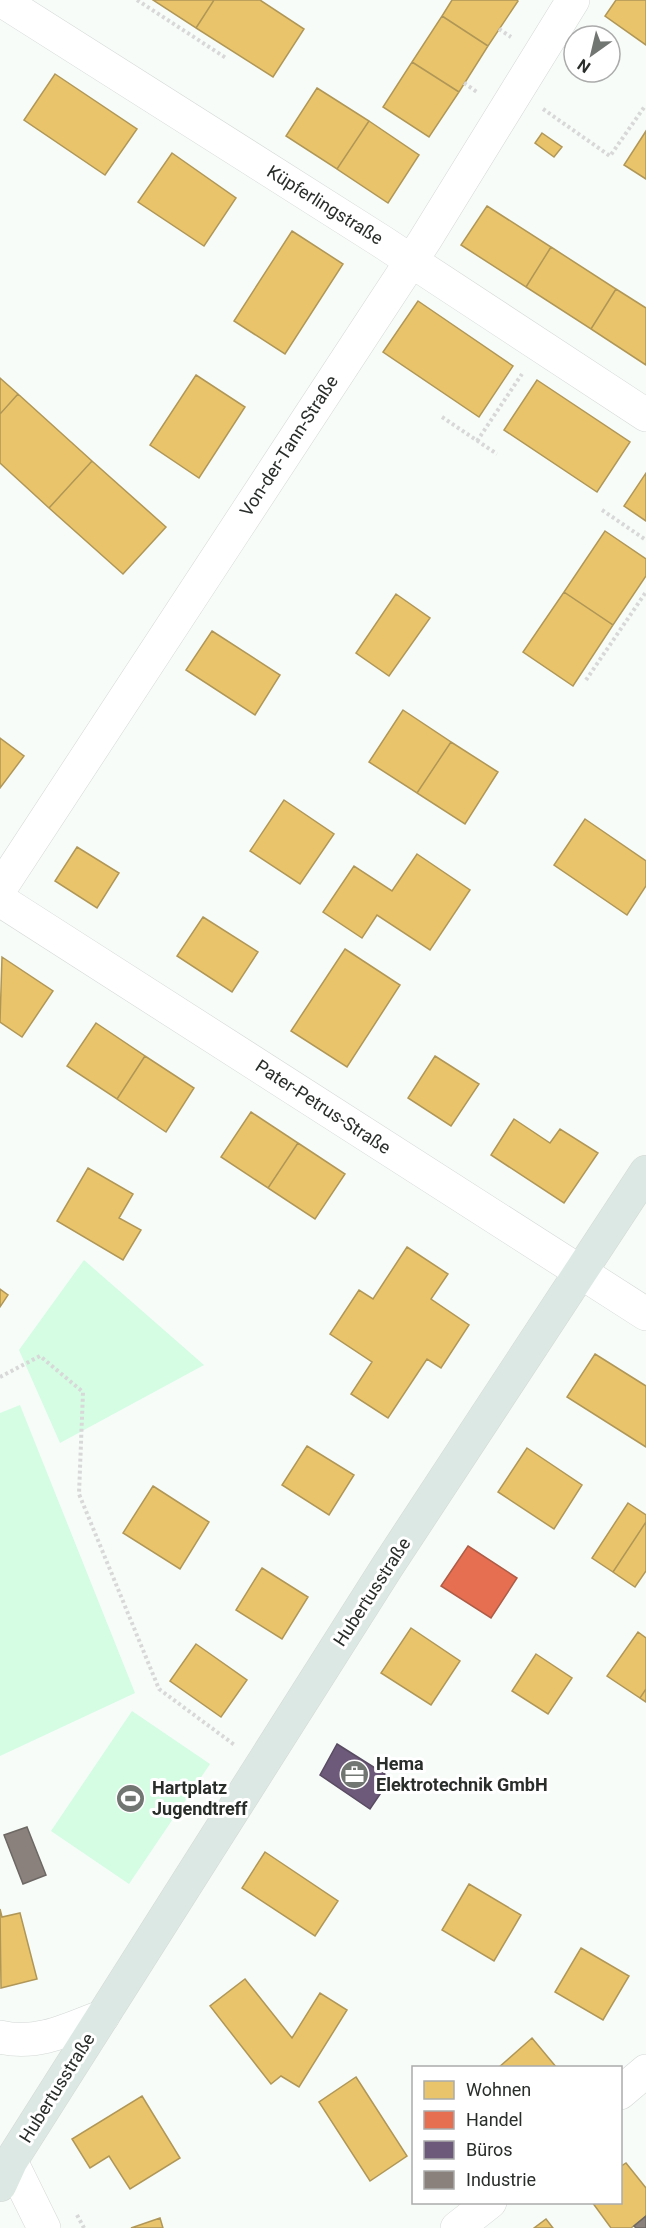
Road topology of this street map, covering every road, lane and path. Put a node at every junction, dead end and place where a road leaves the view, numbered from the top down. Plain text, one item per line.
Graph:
1 (1, 0) edge
2 (137, 0) edge
3 (573, 0) edge
4 (226, 58) dead end
5 (517, 92) junction
6 (645, 106) edge
7 (411, 260) junction
8 (523, 374) dead end
9 (646, 415) edge
10 (442, 417) dead end
11 (477, 441) junction
12 (496, 454) dead end
13 (602, 510) dead end
14 (646, 540) edge
15 (646, 592) edge
16 (586, 680) dead end
17 (0, 889) edge
18 (0, 900) edge
19 (646, 1172) edge
20 (581, 1272) junction
21 (646, 1314) edge
22 (0, 1377) edge
23 (262, 1765) junction
24 (103, 2016) junction
25 (0, 2037) edge
26 (646, 2071) edge
27 (622, 2092) edge
28 (0, 2129) edge
29 (6, 2173) edge
30 (487, 2204) edge
31 (44, 2228) edge
32 (457, 2228) edge

1 - 7 street, Küpferlingstraße
2 - 4 path
3 - 5 street, Von-der-Tann-Straße
5 - 6 path
5 - 7 street, Von-der-Tann-Straße
7 - 9 street, Küpferlingstraße
7 - 17 street, Von-der-Tann-Straße
8 - 11 path
10 - 11 path
11 - 12 path
13 - 14 path
15 - 16 path
18 - 20 street, Pater-Petrus-Straße
19 - 20 main road, Hubertusstraße
20 - 21 street, Pater-Petrus-Straße
20 - 23 main road, Hubertusstraße
22 - 23 path
23 - 24 main road, Hubertusstraße
24 - 25 street, Hubertusstraße
24 - 29 main road, Hubertusstraße
26 - 27 street
28 - 29 main road
29 - 31 street
30 - 32 street

